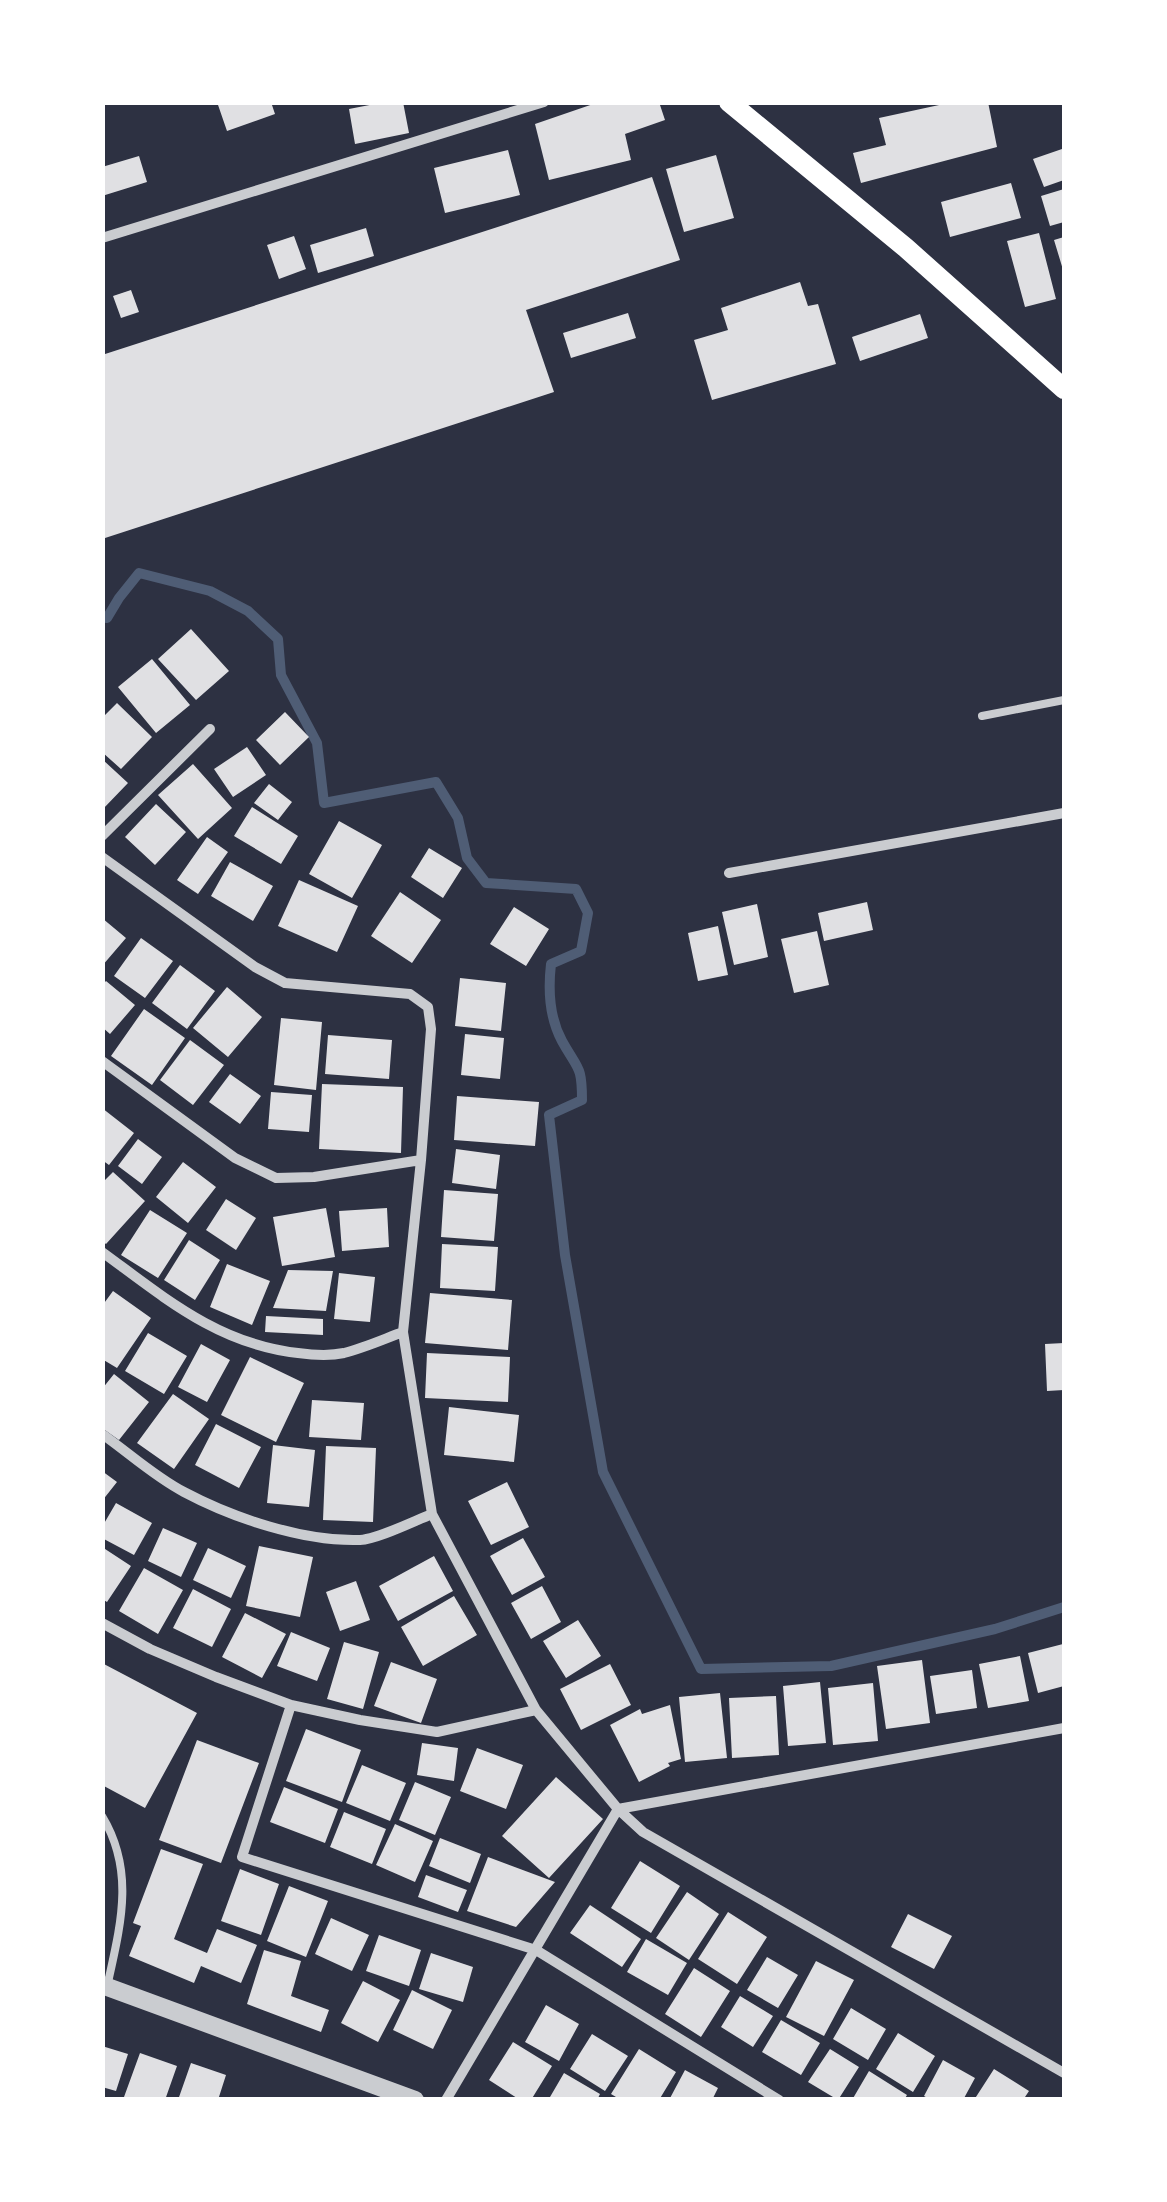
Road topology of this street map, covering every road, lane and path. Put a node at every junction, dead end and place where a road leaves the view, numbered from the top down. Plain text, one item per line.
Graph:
1 (544, 102) edge
2 (729, 102) edge
3 (102, 238) edge
4 (1064, 389) edge
5 (1064, 700) edge
6 (982, 716) dead end
7 (210, 730) dead end
8 (1064, 813) edge
9 (102, 836) edge
10 (102, 857) edge
11 (729, 873) dead end
12 (102, 1061) edge
13 (421, 1160) junction
14 (102, 1252) edge
15 (402, 1332) junction
16 (102, 1434) edge
17 (432, 1514) junction
18 (102, 1624) edge
19 (291, 1705) junction
20 (536, 1710) junction
21 (1064, 1728) edge
22 (618, 1810) junction
23 (102, 1816) edge
24 (536, 1950) junction
25 (105, 1986) edge
26 (1064, 2074) edge
27 (415, 2100) edge
28 (446, 2100) edge
29 (779, 2100) edge

1 - 3 street
2 - 4 main road
5 - 6 lane
7 - 9 street
8 - 11 street
10 - 13 street
12 - 13 street
13 - 15 street
14 - 15 street
15 - 17 street
16 - 17 street
17 - 20 street
18 - 19 street
19 - 20 street
19 - 24 street
20 - 22 street
21 - 22 street
22 - 24 street
22 - 26 street
23 - 25 lane
24 - 28 street
24 - 29 street
25 - 27 street

